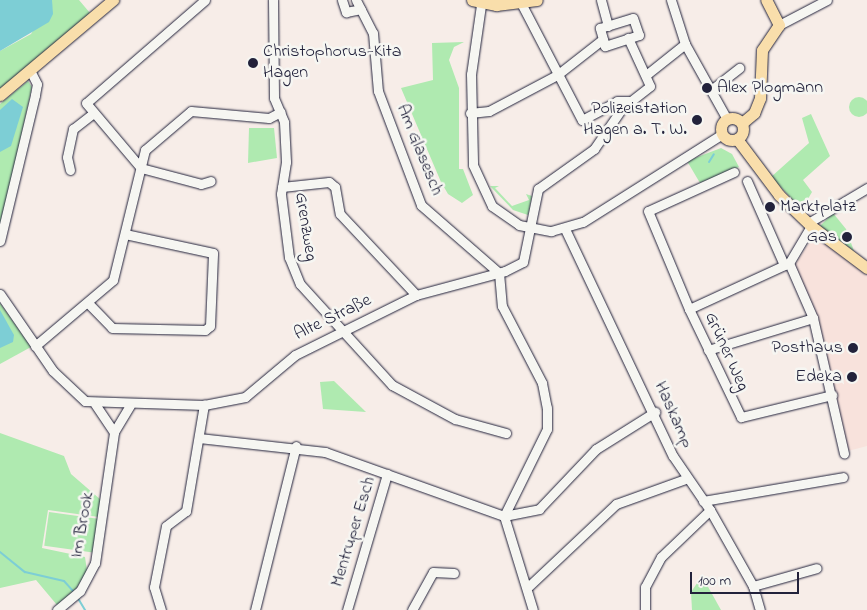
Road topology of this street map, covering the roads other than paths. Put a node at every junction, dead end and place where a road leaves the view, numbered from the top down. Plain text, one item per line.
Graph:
1 (113, 0) edge
2 (205, 0) edge
3 (273, 0) edge
4 (342, 0) edge
5 (356, 0) edge
6 (537, 0) edge
7 (601, 0) edge
8 (671, 0) edge
9 (766, 0) edge
10 (826, 0) edge
11 (477, 3) edge
12 (521, 3) junction
13 (361, 9) junction
14 (779, 24) junction
15 (608, 26) junction
16 (628, 38) junction
17 (602, 39) junction
18 (685, 44) junction
19 (739, 68) dead end
20 (30, 70) junction
21 (557, 75) junction
22 (646, 75) junction
23 (711, 90) junction
24 (0, 96) edge
25 (627, 101) junction
26 (281, 112) junction
27 (470, 113) junction
28 (92, 114) junction
29 (727, 119) junction
30 (742, 123) junction
31 (722, 134) junction
32 (737, 139) junction
33 (141, 168) junction
34 (70, 170) dead end
35 (734, 172) dead end
36 (211, 181) dead end
37 (747, 182) dead end
38 (282, 187) junction
39 (867, 188) edge
40 (810, 225) junction
41 (531, 229) junction
42 (565, 229) junction
43 (125, 234) junction
44 (0, 241) edge
45 (787, 264) junction
46 (867, 268) edge
47 (499, 273) junction
48 (0, 294) edge
49 (416, 295) junction
50 (89, 304) junction
51 (689, 310) junction
52 (813, 318) junction
53 (343, 331) junction
54 (35, 346) junction
55 (708, 350) junction
56 (832, 396) junction
57 (95, 404) junction
58 (130, 405) junction
59 (204, 405) junction
60 (655, 412) junction
61 (114, 432) junction
62 (506, 432) dead end
63 (199, 438) junction
64 (296, 446) junction
65 (844, 453) dead end
66 (387, 474) junction
67 (843, 477) dead end
68 (686, 479) junction
69 (704, 501) junction
70 (710, 510) junction
71 (504, 516) junction
72 (816, 568) dead end
73 (454, 573) dead end
74 (529, 586) junction
75 (753, 586) junction
76 (57, 610) edge
77 (161, 610) edge
78 (255, 610) edge
79 (347, 610) edge
80 (412, 610) edge
81 (534, 610) edge
82 (645, 610) edge
83 (760, 610) edge

1 - 20 main road
2 - 28 street
3 - 26 street, Grenzweg
4 - 13 street
5 - 13 street, Am Glasesch
6 - 12 main road
7 - 15 street
8 - 18 street
9 - 14 main road
10 - 14 street
11 - 12 main road
11 - 27 street
12 - 21 street
13 - 47 street, Am Glasesch
14 - 30 main road
15 - 16 street
15 - 17 street
16 - 17 street
16 - 22 street
17 - 21 street
18 - 22 street
18 - 23 street
19 - 23 street
20 - 24 main road
20 - 44 street
21 - 25 street
21 - 27 street
22 - 25 street
23 - 29 street
25 - 41 street
26 - 33 street
26 - 38 street, Grenzweg
27 - 41 street
28 - 33 street
28 - 34 street
29 - 30 main road
29 - 31 main road
30 - 32 main road
31 - 32 main road
31 - 42 street
32 - 40 main road
33 - 36 street
33 - 43 street
35 - 51 street, Grüner Weg
37 - 45 street
38 - 49 street
38 - 53 street, Grenzweg
39 - 40 street
40 - 45 street
40 - 46 main road
41 - 42 street
41 - 47 street, Alte Straße
42 - 60 street, Haskamp
43 - 50 street
43 - 50 street
45 - 51 street
45 - 52 street
47 - 49 street, Alte Straße
47 - 71 street
48 - 54 street
49 - 53 street, Alte Straße
50 - 54 street
51 - 55 street, Grüner Weg
52 - 55 street
52 - 56 street
53 - 59 street, Alte Straße
53 - 62 street, Grenzweg
54 - 57 street
55 - 56 street, Grüner Weg
56 - 65 street
57 - 58 street
57 - 61 street
58 - 59 street, Alte Straße
58 - 61 street, Im Brook
59 - 63 street
60 - 68 street, Haskamp
60 - 71 street
61 - 76 street, Im Brook
63 - 64 street
63 - 77 street
64 - 66 street
64 - 78 street
66 - 71 street, Mentruper Esch
66 - 79 street, Mentruper Esch
67 - 69 street
68 - 69 street, Haskamp
68 - 74 street
69 - 70 street, Haskamp
70 - 75 street, Haskamp
70 - 82 street
71 - 74 street
72 - 75 street
73 - 80 street
74 - 81 street
75 - 83 street, Haskamp

